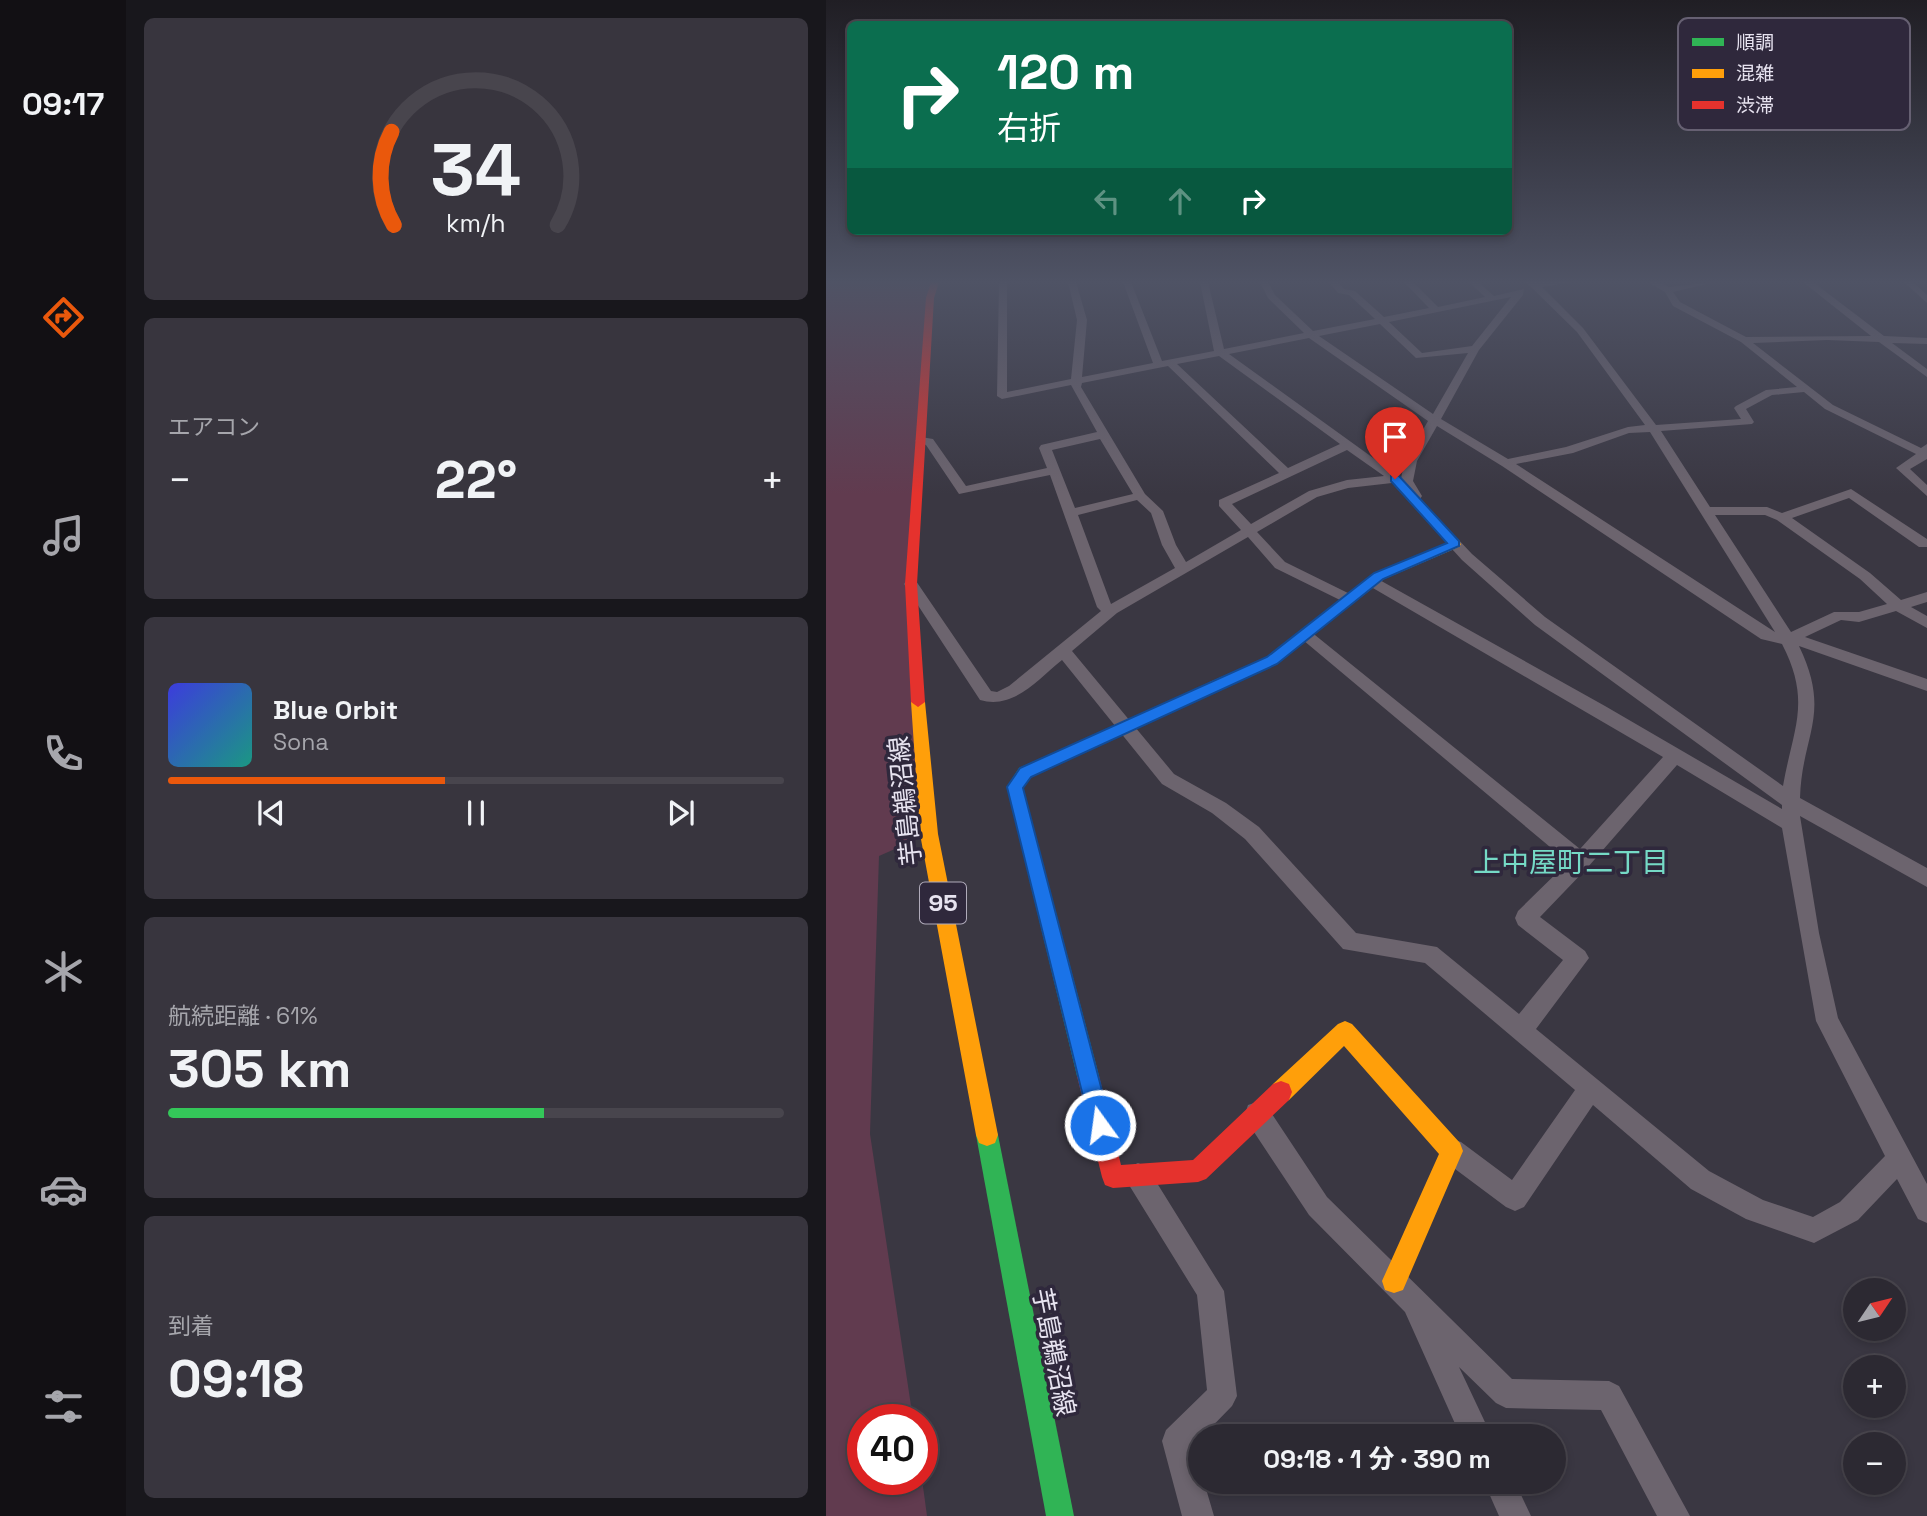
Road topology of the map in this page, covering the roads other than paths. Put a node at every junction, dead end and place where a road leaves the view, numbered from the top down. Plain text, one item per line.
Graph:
1 (927, 353) edge
2 (1002, 353) edge
3 (1078, 353) edge
4 (1159, 353) edge
5 (1210, 353) edge
6 (1221, 353) edge
7 (1337, 353) edge
8 (1417, 353) edge
9 (1446, 353) edge
10 (1473, 353) edge
11 (1598, 353) edge
12 (1760, 353) edge
13 (1901, 353) edge
14 (1163, 362) junction
15 (1927, 374) edge
16 (1074, 382) junction
17 (1807, 389) junction
18 (1433, 419) junction
19 (1655, 427) junction
20 (1105, 433) junction
21 (921, 440) junction
22 (1348, 445) junction
23 (1926, 453) edge
24 (1506, 463) junction
25 (1054, 470) junction
26 (1287, 474) junction
27 (1395, 479) junction
28 (1927, 492) edge
29 (1140, 496) junction
30 (1422, 505) junction
31 (1706, 511) junction
32 (1071, 513) junction
33 (1782, 517) junction
34 (1250, 533) junction
35 (1927, 543) edge
36 (1455, 544) junction
37 (1183, 569) junction
38 (1371, 582) junction
39 (911, 584) junction
40 (1927, 597) edge
41 (1347, 598) junction
42 (1899, 606) junction
43 (1112, 610) junction
44 (1927, 623) edge
45 (1306, 635) junction
46 (1786, 640) junction
47 (1062, 649) junction
48 (1927, 685) edge
49 (1927, 697) edge
50 (1123, 727) junction
51 (1675, 755) junction
52 (1791, 813) junction
53 (1581, 861) junction
54 (1927, 878) edge
55 (1521, 1030) junction
56 (1591, 1087) junction
57 (1257, 1114) junction
58 (1452, 1151) junction
59 (1901, 1157) junction
60 (1138, 1176) junction
61 (1927, 1210) edge
62 (1403, 1291) junction
63 (1470, 1424) edge
64 (1505, 1494) edge
65 (1060, 1516) edge
66 (1198, 1516) edge
67 (1515, 1516) edge
68 (1674, 1516) edge

1 - 21 main road, 芋島鵜沼線 / 95
2 - 16 street
3 - 16 street
4 - 14 street
5 - 14 street
6 - 22 street
7 - 18 street
8 - 9 street
10 - 18 street
11 - 19 street
12 - 17 street
13 - 15 street
14 - 16 street
14 - 26 street
16 - 20 street
17 - 19 street
17 - 23 street
18 - 24 street
18 - 30 street
19 - 24 street
19 - 31 street
20 - 25 street
20 - 29 street
21 - 25 street
21 - 39 main road, 芋島鵜沼線 / 95
22 - 26 street
22 - 27 street
23 - 28 street
24 - 46 street
25 - 32 street
26 - 34 street
27 - 30 street
27 - 34 street
29 - 32 street
29 - 37 street
30 - 36 street
31 - 33 street
31 - 46 street
32 - 43 street
33 - 35 street
33 - 42 street
34 - 37 street
34 - 41 street
36 - 38 main road
36 - 52 street
37 - 43 street
38 - 41 main road
38 - 51 street
39 - 47 street
39 - 65 main road, 芋島鵜沼線 / 95
40 - 42 street
41 - 45 main road
42 - 44 street
42 - 46 street
43 - 47 street
45 - 50 main road
45 - 53 street
46 - 48 street
46 - 49 street
46 - 52 street
47 - 50 street
50 - 55 street
50 - 60 main road
51 - 52 street
51 - 53 street
52 - 54 street
52 - 59 street
53 - 55 street
55 - 56 street
56 - 58 street
56 - 59 street
57 - 58 main road
57 - 60 main road
57 - 62 street
58 - 62 main road
59 - 61 street
60 - 66 street
62 - 63 street
62 - 68 street
64 - 67 street

